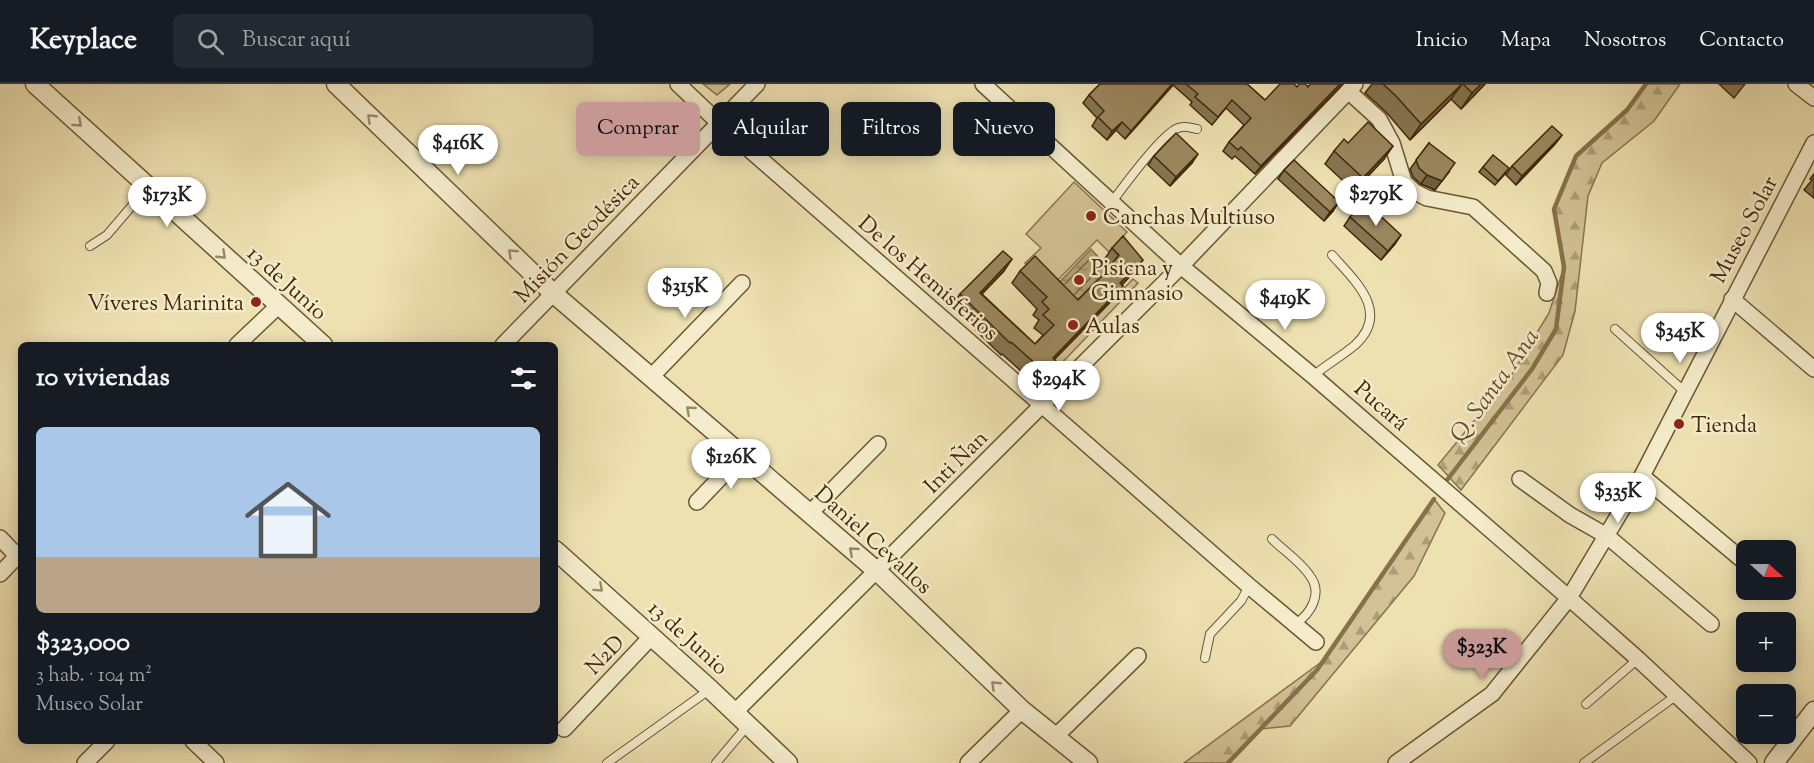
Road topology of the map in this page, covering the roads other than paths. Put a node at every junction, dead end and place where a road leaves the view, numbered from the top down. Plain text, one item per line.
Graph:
1 (34, 84) edge
2 (336, 84) edge
3 (757, 84) edge
4 (983, 84) edge
5 (1796, 84) edge
6 (680, 85) edge
7 (1352, 88) edge
8 (1814, 98) edge
9 (739, 102) edge
10 (712, 116) edge
11 (712, 128) edge
12 (1197, 129) dead end
13 (1814, 143) edge
14 (757, 156) edge
15 (148, 187) junction
16 (1112, 202) junction
17 (90, 246) dead end
18 (1332, 255) dead end
19 (1181, 266) junction
20 (742, 283) dead end
21 (1547, 293) dead end
22 (554, 294) junction
23 (1732, 299) junction
24 (278, 306) junction
25 (1615, 329) dead end
26 (240, 342) edge
27 (320, 342) edge
28 (506, 342) edge
29 (1814, 369) edge
30 (1313, 376) junction
31 (651, 377) junction
32 (1685, 392) junction
33 (1042, 405) junction
34 (878, 444) dead end
35 (742, 455) junction
36 (1642, 476) junction
37 (1520, 479) dead end
38 (697, 502) dead end
39 (810, 513) junction
40 (1607, 536) junction
41 (0, 538) edge
42 (1272, 540) dead end
43 (558, 553) edge
44 (18, 554) edge
45 (1736, 555) edge
46 (18, 558) edge
47 (878, 572) junction
48 (0, 574) edge
49 (1249, 586) junction
50 (1569, 598) junction
51 (1295, 624) junction
52 (1711, 624) dead end
53 (652, 636) junction
54 (1316, 642) dead end
55 (1138, 656) dead end
56 (1205, 658) dead end
57 (1638, 659) junction
58 (710, 689) junction
59 (1677, 695) junction
60 (1587, 705) dead end
61 (1022, 710) junction
62 (1814, 711) edge
63 (735, 712) junction
64 (748, 725) junction
65 (564, 729) dead end
66 (1056, 736) junction
67 (104, 744) edge
68 (196, 744) edge
69 (85, 763) edge
70 (216, 763) edge
71 (607, 763) edge
72 (716, 763) edge
73 (788, 763) edge
74 (968, 763) edge
75 (1088, 763) edge
76 (1396, 763) edge
77 (1584, 763) edge
78 (1749, 763) edge
79 (1774, 763) edge

1 -> 15 street, 13 de Junio
22 -> 2 street, Daniel Cevallos
3 - 9 street, Misión Geodésica
4 - 16 street, Pucará
5 - 8 street
6 - 10 street, De los Hemisferios
7 - 19 street, Inti Ñan
7 - 21 street
11 - 22 street, Misión Geodésica
12 - 16 lane
13 - 23 street, Museo Solar
14 - 33 street, De los Hemisferios
15 - 17 lane
15 -> 24 street, 13 de Junio
16 - 19 street, Pucará
18 - 30 lane
19 - 30 street, Pucará
19 - 33 street, Inti Ñan
20 - 31 street
22 - 28 street, Misión Geodésica
22 - 31 street, Daniel Cevallos
23 - 29 street
23 - 32 street, Museo Solar
24 - 26 street
24 - 27 street, 13 de Junio
25 - 32 lane
30 - 50 street, Pucará
35 -> 31 street, Daniel Cevallos
32 - 36 street, Museo Solar
33 - 47 street, Inti Ñan
33 - 49 street, De los Hemisferios
34 - 39 street
35 - 38 street
35 - 39 street, Daniel Cevallos
36 - 40 street, Museo Solar
36 - 45 street
37 - 40 street
47 -> 39 street, Daniel Cevallos
40 - 50 street, Museo Solar
40 - 52 street
41 - 44 street
42 - 51 lane
43 -> 53 street, 13 de Junio
46 - 48 street
61 -> 47 street, Daniel Cevallos
47 - 63 street, Inti Ñan
49 - 51 street, De los Hemisferios
49 - 56 lane
50 - 57 street, Pucará
50 - 76 street, Museo Solar
51 - 54 street, De los Hemisferios
53 - 58 street, 13 de Junio
53 - 65 street, N2D
55 - 66 street
57 - 59 street, Pucará
57 - 60 lane
58 - 63 street, 13 de Junio
58 - 71 lane
59 - 77 lane
59 - 78 street, Pucará
61 - 66 street, Daniel Cevallos
61 - 74 street
62 - 79 street
63 - 64 street, 13 de Junio
64 - 72 lane
64 - 73 street, 13 de Junio
66 - 75 street, Daniel Cevallos
67 - 69 street
68 - 70 street

